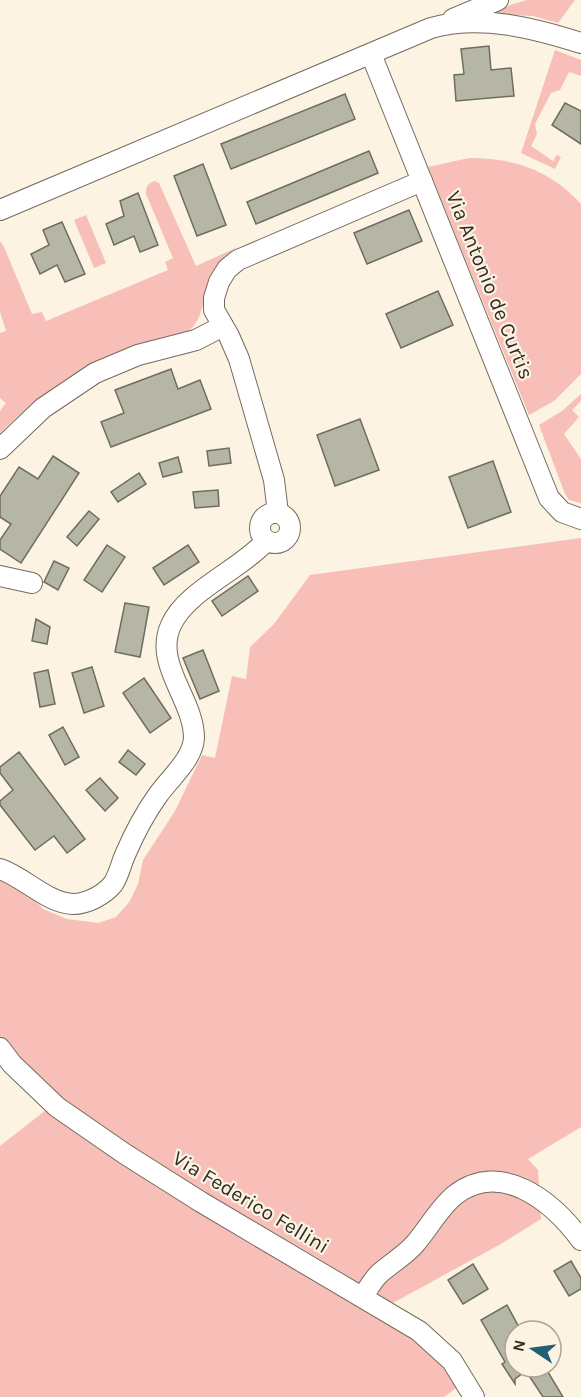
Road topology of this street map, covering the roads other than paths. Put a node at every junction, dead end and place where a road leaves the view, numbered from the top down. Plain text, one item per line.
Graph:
1 (498, 0) edge
2 (431, 28) junction
3 (581, 43) edge
4 (371, 54) junction
5 (422, 181) junction
6 (0, 210) edge
7 (223, 326) junction
8 (0, 448) edge
9 (581, 519) edge
10 (0, 576) edge
11 (32, 583) dead end
12 (2, 865) edge
13 (0, 1048) edge
14 (581, 1240) edge
15 (363, 1296) junction
16 (474, 1397) edge

1 - 2 street
2 - 3 street
2 - 4 street
4 - 5 street, Via Antonio de Curtis
4 - 6 street
5 - 7 street
5 - 9 street, Via Antonio de Curtis
7 - 8 street
7 - 12 street
10 - 11 street
13 - 15 street, Via Federico Fellini
14 - 15 street
15 - 16 street, Via Federico Fellini

